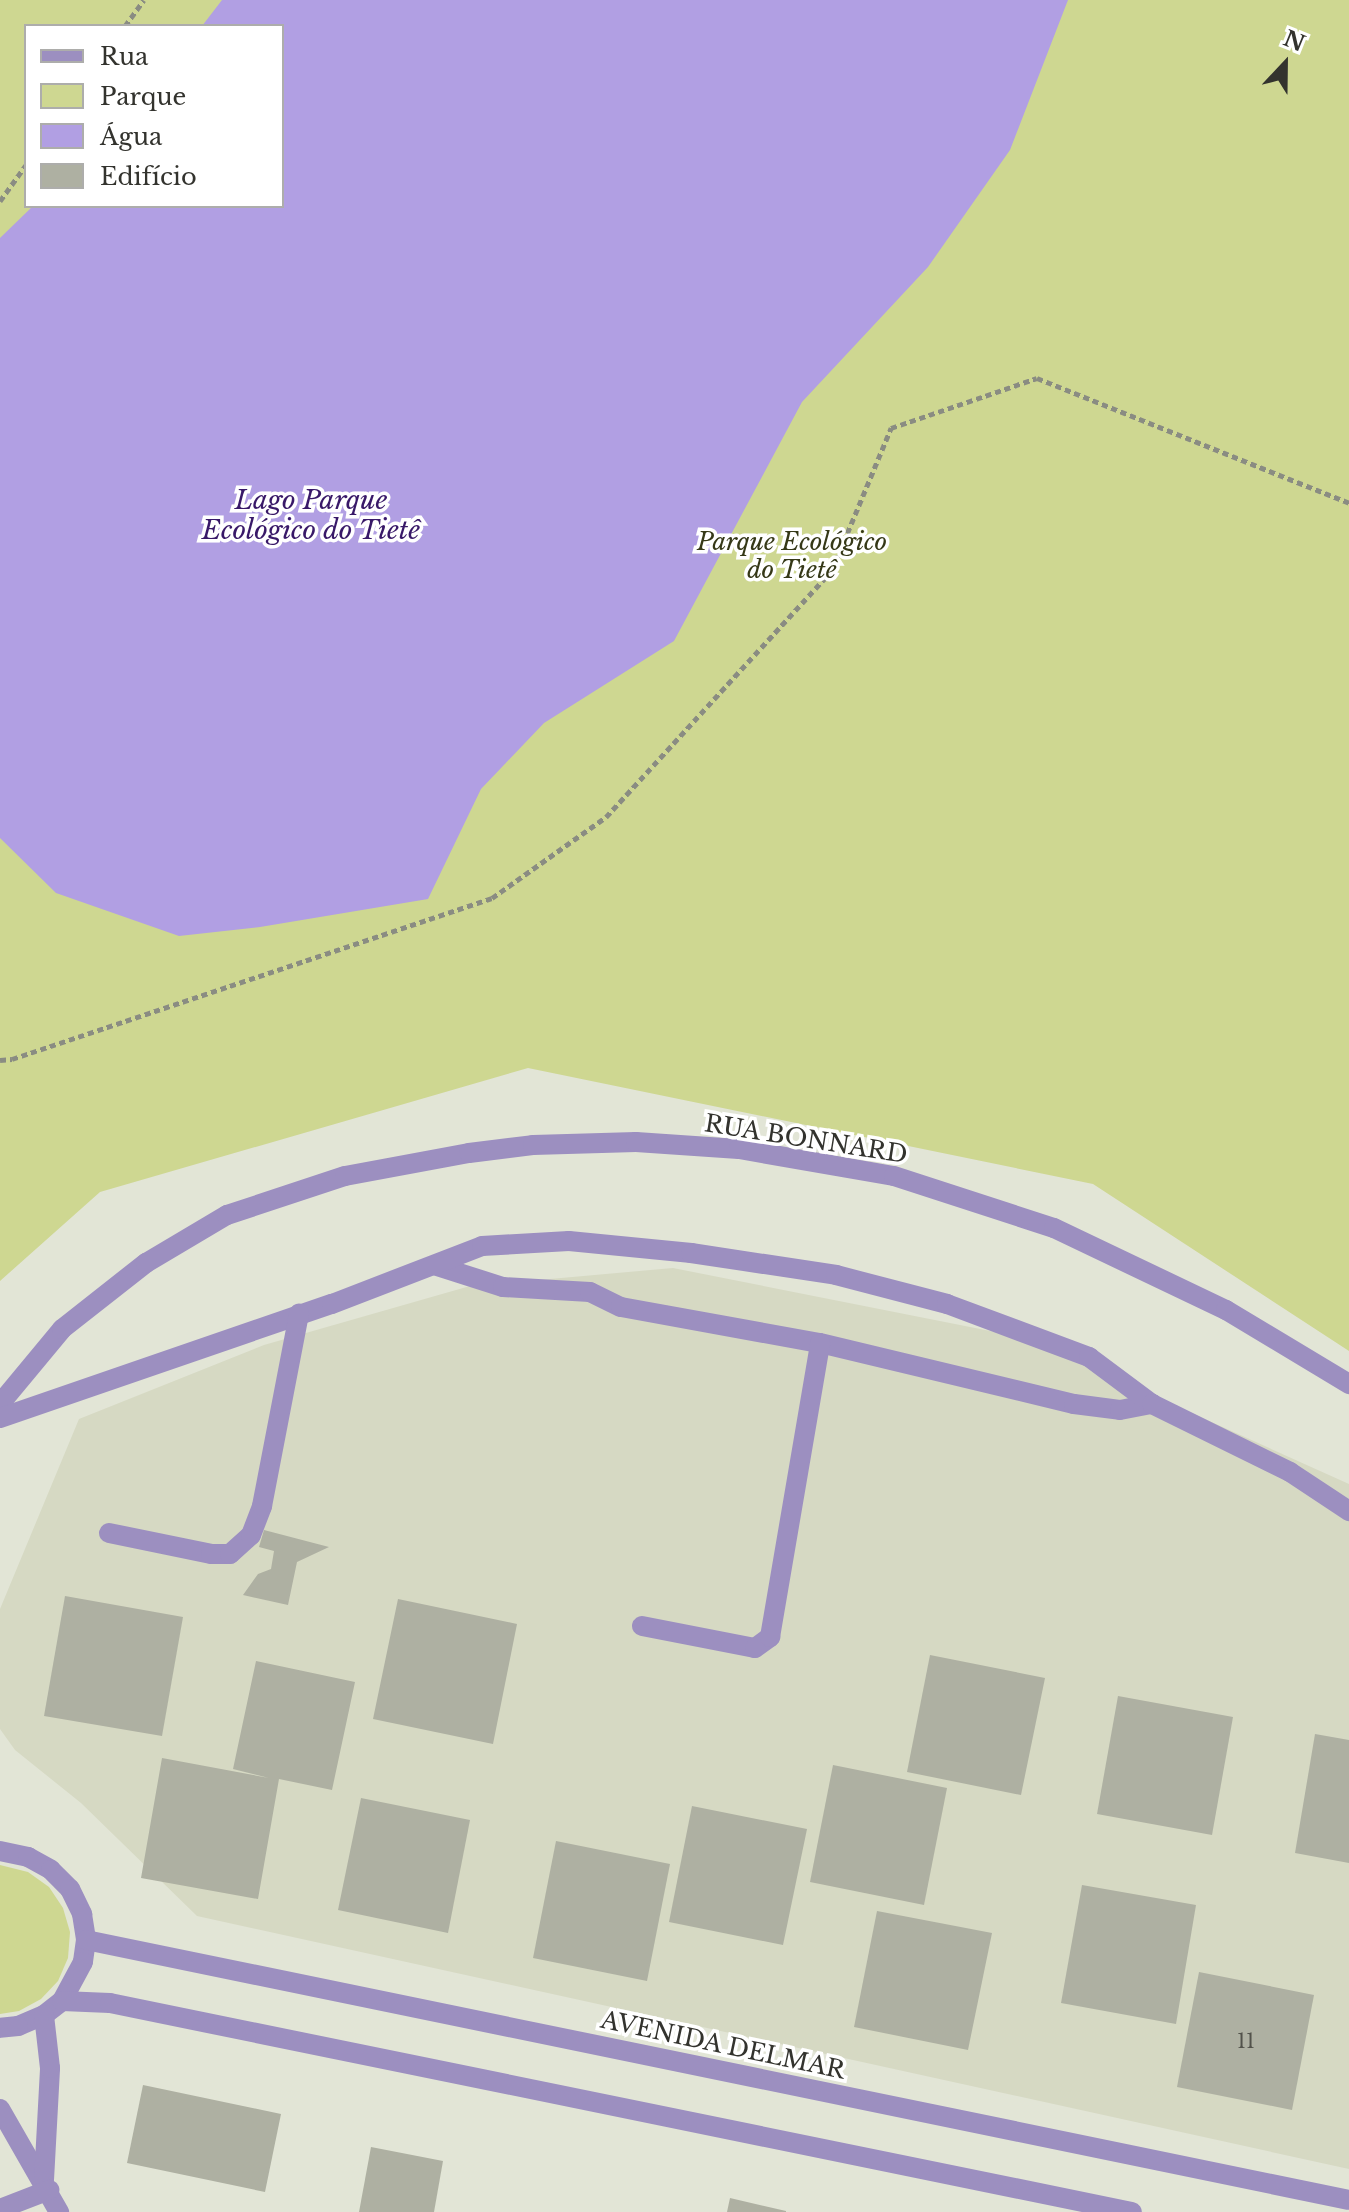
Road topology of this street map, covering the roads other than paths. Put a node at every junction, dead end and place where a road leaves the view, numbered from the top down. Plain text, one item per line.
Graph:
1 (437, 1266) junction
2 (299, 1314) junction
3 (820, 1343) junction
4 (1349, 1384) edge
5 (0, 1404) edge
6 (1152, 1404) junction
7 (0, 1418) edge
8 (1349, 1511) edge
9 (109, 1533) dead end
10 (642, 1626) dead end
11 (1, 1851) edge
12 (86, 1940) junction
13 (62, 2001) junction
14 (44, 2015) junction
15 (0, 2028) edge
16 (0, 2109) edge
17 (46, 2185) junction
18 (1349, 2200) edge
19 (0, 2209) edge
20 (59, 2212) edge
21 (1132, 2212) edge

1 - 2 street
1 - 3 street
1 - 6 street
2 - 7 street
2 - 9 street
3 - 6 street
3 - 10 street
4 - 5 street, RUA BONNARD
6 - 8 street
11 - 12 street
12 - 13 street
12 - 18 street, AVENIDA DELMAR
13 - 14 street
13 - 21 street
14 - 15 street
14 - 17 street
16 - 17 street
17 - 19 street
17 - 20 street

